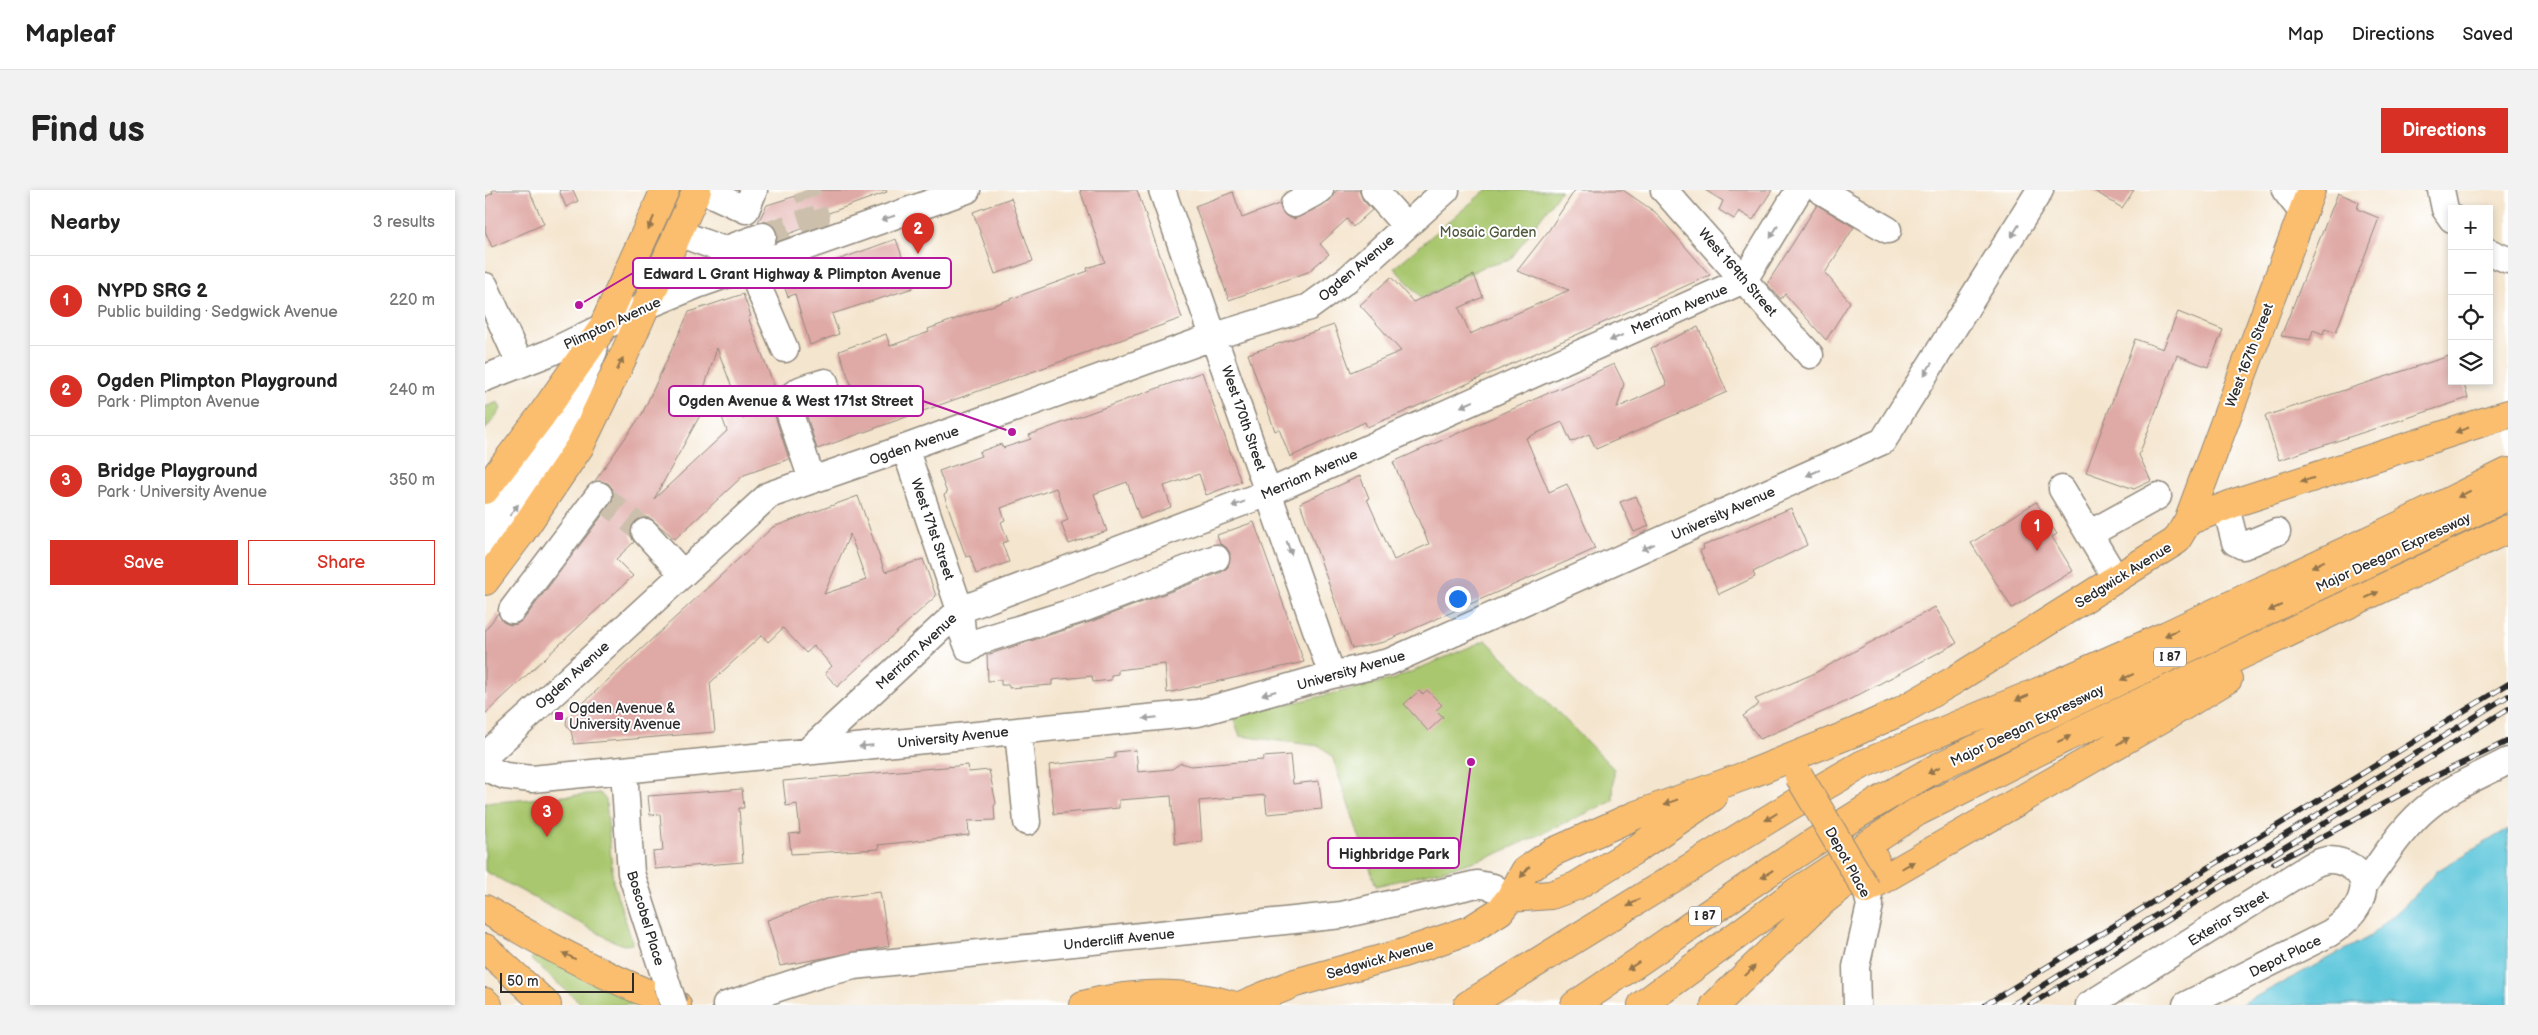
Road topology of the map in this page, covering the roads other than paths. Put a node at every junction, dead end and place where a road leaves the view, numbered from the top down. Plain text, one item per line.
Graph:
1 (665, 190) edge
2 (697, 190) edge
3 (703, 190) edge
4 (967, 190) edge
5 (1162, 190) edge
6 (1320, 190) edge
7 (1373, 190) edge
8 (1446, 190) edge
9 (1664, 190) edge
10 (1799, 190) edge
11 (1820, 190) edge
12 (2041, 190) edge
13 (2285, 190) edge
14 (2441, 190) edge
15 (750, 200) edge
16 (2307, 202) edge
17 (1293, 204) dead end
18 (2448, 214) edge
19 (1406, 226) junction
20 (1888, 230) dead end
21 (678, 233) junction
22 (763, 236) tunnel mouth
23 (2493, 254) edge
24 (2508, 260) edge
25 (736, 262) junction
26 (1744, 280) junction
27 (485, 286) edge
28 (646, 306) junction
29 (602, 329) junction
30 (1215, 336) junction
31 (785, 349) dead end
32 (1810, 355) dead end
33 (520, 364) junction
34 (485, 378) edge
35 (825, 382) dead end
36 (597, 407) junction
37 (2508, 414) edge
38 (905, 448) junction
39 (2508, 472) edge
40 (812, 480) junction
41 (2062, 489) dead end
42 (485, 490) edge
43 (1270, 492) junction
44 (599, 495) dead end
45 (2158, 496) dead end
46 (2508, 496) edge
47 (2226, 506) junction
48 (485, 518) edge
49 (2188, 521) junction
50 (2508, 529) edge
51 (645, 532) tunnel mouth
52 (2277, 532) dead end
53 (2089, 534) junction
54 (485, 550) edge
55 (1216, 558) dead end
56 (683, 574) junction
57 (2116, 579) junction
58 (485, 581) edge
59 (512, 610) dead end
60 (960, 610) junction
61 (2328, 616) junction
62 (1332, 675) junction
63 (1017, 731) junction
64 (808, 751) junction
65 (485, 756) edge
66 (2508, 761) edge
67 (1794, 767) junction
68 (485, 768) edge
69 (2005, 768) junction
70 (624, 770) junction
71 (1750, 774) junction
72 (1027, 822) dead end
73 (2364, 886) junction
74 (1866, 889) junction
75 (1510, 898) junction
76 (485, 910) edge
77 (485, 948) edge
78 (673, 998) edge
79 (485, 1002) edge
80 (488, 1005) edge
81 (547, 1005) edge
82 (728, 1005) edge
83 (1083, 1005) edge
84 (1232, 1005) edge
85 (1242, 1005) edge
86 (1468, 1005) edge
87 (1575, 1005) edge
88 (1642, 1005) edge
89 (1715, 1005) edge
90 (1857, 1005) edge
91 (2089, 1005) edge
92 (2186, 1005) edge

1 -> 29 main road
2 - 21 main road
3 - 15 street
4 -> 25 street, Plimpton Avenue
5 - 30 street, West 170th Street
6 - 17 street
7 - 19 street
8 - 19 street, Ogden Avenue
9 - 26 street, West 169th Street
10 -> 26 street, Merriam Avenue
11 - 20 street
12 -> 62 street, University Avenue
13 - 16 street
14 - 18 street
15 - 25 street
16 - 49 main road, West 167th Street
19 - 30 street, Ogden Avenue
21 - 25 street
21 - 28 main road
22 - 25 street
23 - 24 street
25 - 28 street, Plimpton Avenue
25 - 31 street
26 - 32 street, West 169th Street
26 -> 43 street, Merriam Avenue
27 - 33 street
28 - 29 street, Plimpton Avenue
36 -> 28 main road
29 - 33 street, Plimpton Avenue
29 - 42 main road
29 - 48 street
30 - 38 street, Ogden Avenue
30 - 43 street, West 170th Street
33 - 34 street, Plimpton Avenue
35 - 40 street
54 -> 36 street
36 - 58 main road
37 -> 47 main road
38 - 40 street, Ogden Avenue
38 - 60 street, West 171st Street
39 -> 86 main road
40 - 56 street, Ogden Avenue
41 - 53 street
43 -> 60 street, Merriam Avenue
43 -> 62 street, West 170th Street
44 - 59 street
45 - 53 street
46 -> 87 main road, Major Deegan Expressway / I 87
47 - 49 main road
47 - 52 street
49 - 57 main road, Sedgwick Avenue
61 -> 50 main road, Major Deegan Expressway / I 87
51 - 56 street
53 - 57 street
55 - 60 street, West 171st Street
56 - 65 street, Ogden Avenue
57 - 67 main road, Sedgwick Avenue
60 - 64 street, Merriam Avenue
69 -> 61 main road, Major Deegan Expressway / I 87
74 -> 61 main road
62 -> 63 street, University Avenue
63 -> 64 street, University Avenue
63 - 72 street
64 - 70 street, University Avenue
66 - 73 street, Depot Place
67 - 71 main road, Sedgwick Avenue
67 - 74 main road, Depot Place, bridge
68 - 70 street, University Avenue
69 - 88 main road, Major Deegan Expressway / I 87
89 -> 69 main road
70 - 78 street, Boscobel Place
71 - 75 main road, Sedgwick Avenue
71 -> 75 main road, Sedgwick Avenue
73 - 91 street, Exterior Street
73 - 92 street, Depot Place
74 - 90 street, Depot Place
75 - 82 street, Undercliff Avenue
75 - 85 main road, Sedgwick Avenue
78 -> 76 main road
77 - 81 main road
79 - 80 main road
83 - 84 main road

